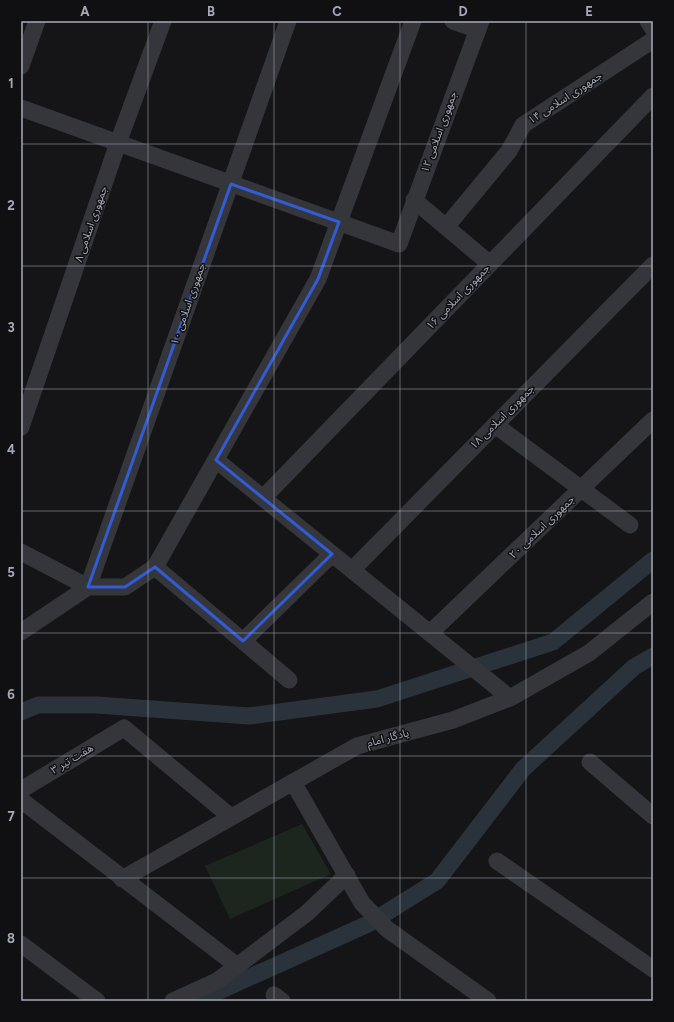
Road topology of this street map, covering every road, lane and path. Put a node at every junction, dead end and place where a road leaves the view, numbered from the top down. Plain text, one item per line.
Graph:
1 (37, 21) edge
2 (163, 21) edge
3 (288, 21) edge
4 (413, 21) edge
5 (453, 21) edge
6 (648, 21) edge
7 (479, 25) edge
8 (653, 29) edge
9 (653, 40) edge
10 (21, 66) edge
11 (653, 96) edge
12 (21, 108) edge
13 (118, 143) junction
14 (231, 184) junction
15 (414, 200) junction
16 (339, 222) junction
17 (446, 227) junction
18 (490, 264) junction
19 (653, 265) edge
20 (653, 420) edge
21 (495, 425) junction
22 (21, 427) edge
23 (216, 460) junction
24 (581, 489) junction
25 (263, 498) junction
26 (630, 525) dead end
27 (21, 552) edge
28 (332, 554) junction
29 (155, 567) junction
30 (352, 570) junction
31 (88, 587) junction
32 (653, 602) edge
33 (21, 632) edge
34 (430, 633) junction
35 (243, 641) junction
36 (289, 680) dead end
37 (510, 698) junction
38 (590, 762) dead end
39 (293, 782) junction
40 (21, 790) edge
41 (21, 800) edge
42 (653, 816) edge
43 (231, 817) junction
44 (498, 861) dead end
45 (346, 875) junction
46 (122, 879) junction
47 (21, 944) edge
48 (236, 965) junction
49 (653, 969) edge
50 (97, 1001) edge
51 (173, 1001) edge
52 (488, 1001) edge

1 - 10 street
2 - 13 street, جمهوری اسلامی ۸
3 - 14 street, جمهوری اسلامی ۱۰
4 - 16 street
5 - 7 street
6 - 8 street
7 - 15 street, جمهوری اسلامی ۱۲
9 - 17 street, جمهوری اسلامی ۱۴
11 - 18 street, جمهوری اسلامی ۱۶
12 - 13 street
13 - 14 street
13 - 22 street, جمهوری اسلامی ۸
14 - 16 street
14 - 31 street, جمهوری اسلامی ۱۰
15 - 16 street, جمهوری اسلامی ۱۲
15 - 17 street
16 - 23 street
17 - 18 street
18 - 25 street, جمهوری اسلامی ۱۶
19 - 21 street, جمهوری اسلامی ۱۸
20 - 24 street, جمهوری اسلامی ۲۰
21 - 24 street
21 - 30 street, جمهوری اسلامی ۱۸
23 - 25 street
23 - 29 street
24 - 26 street
24 - 34 street, جمهوری اسلامی ۲۰
25 - 28 street
27 - 31 street
28 - 30 street
28 - 35 street
29 - 31 street
29 - 35 street
30 - 34 street
31 - 33 street
32 - 37 street, یادگار امام
34 - 37 street
35 - 36 street
37 - 39 street, یادگار امام
38 - 42 street
39 - 43 street, یادگار امام
39 - 45 street
40 - 43 street, هفت تیر ۳
41 - 46 street
43 - 46 street, یادگار امام
44 - 49 street
45 - 48 street
45 - 52 street
46 - 48 street
47 - 50 street
48 - 51 street

